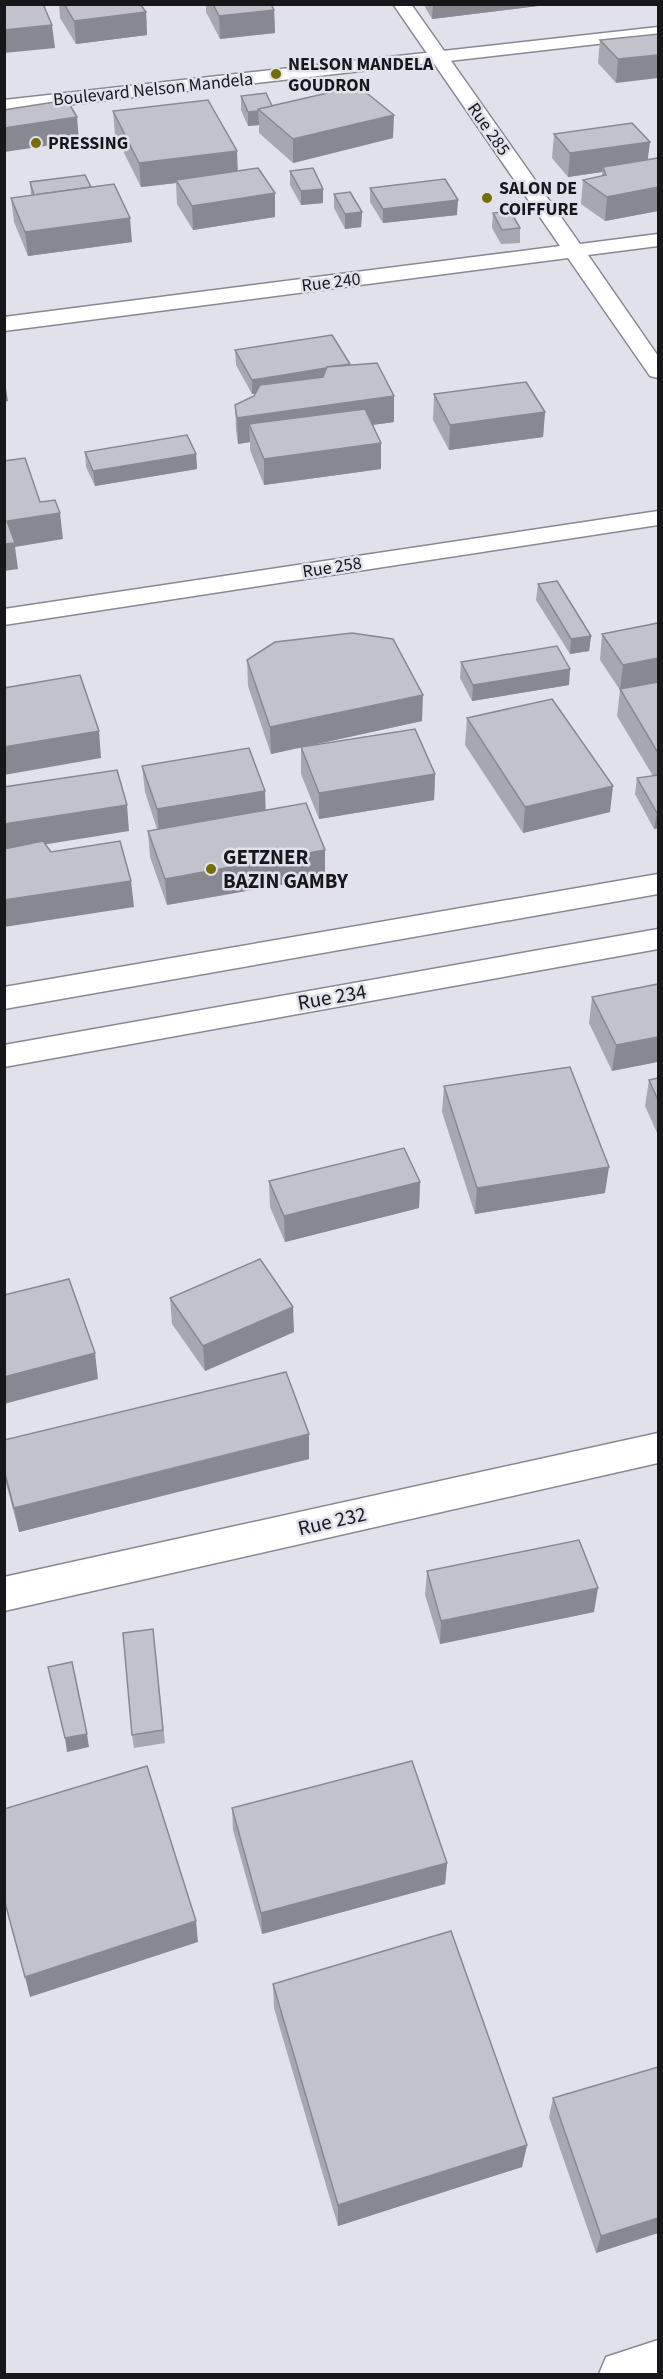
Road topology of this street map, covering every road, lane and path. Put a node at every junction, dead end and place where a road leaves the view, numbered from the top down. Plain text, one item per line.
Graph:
1 (402, 4) edge
2 (658, 32) edge
3 (438, 57) junction
4 (4, 106) edge
5 (658, 240) edge
6 (574, 250) junction
7 (4, 324) edge
8 (658, 371) edge
9 (658, 518) edge
10 (4, 617) edge
11 (658, 884) edge
12 (658, 939) edge
13 (4, 998) edge
14 (4, 1056) edge
15 (658, 1448) edge
16 (4, 1594) edge
17 (658, 2364) edge
18 (623, 2374) edge

1 - 3 street, Rue 285
2 - 3 street, Boulevard Nelson Mandela
3 - 4 street, Boulevard Nelson Mandela
3 - 6 street, Rue 285
5 - 6 street, Rue 240
6 - 7 street, Rue 240
6 - 8 street, Rue 285
9 - 10 street, Rue 258
11 - 13 street
12 - 14 street, Rue 234
15 - 16 street, Rue 232
17 - 18 street

